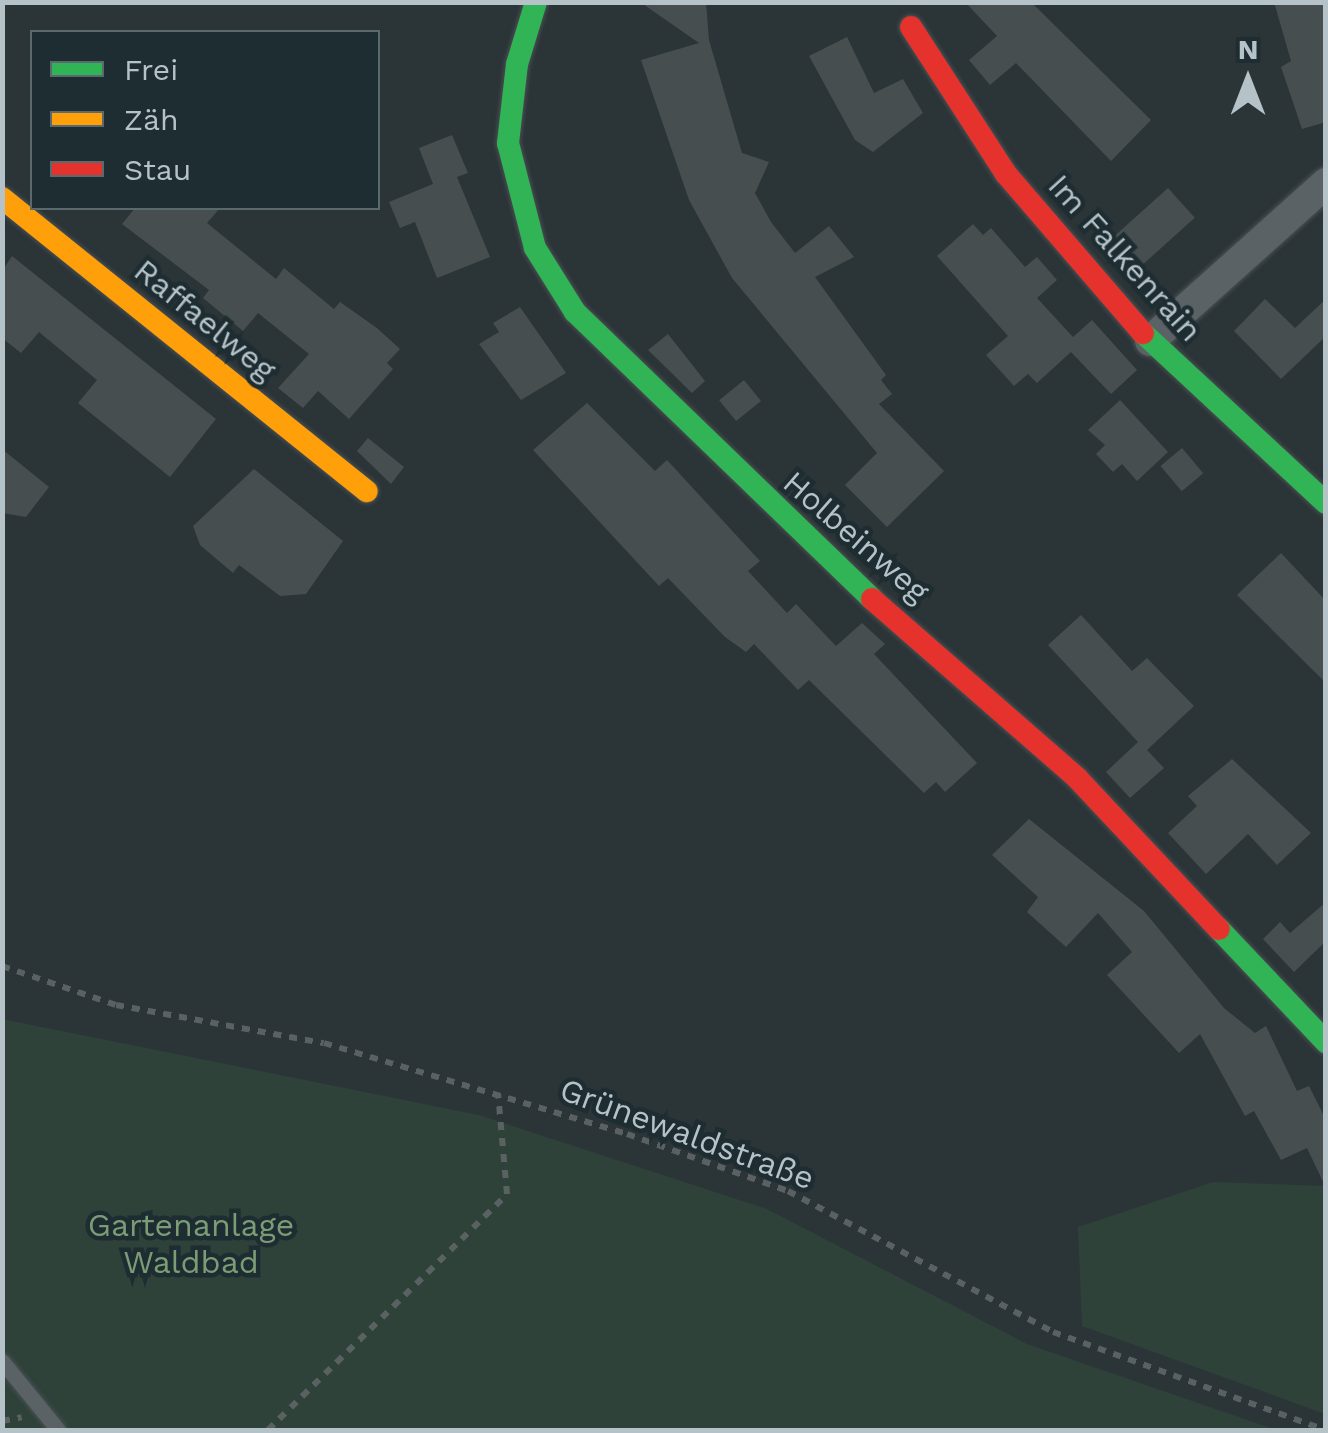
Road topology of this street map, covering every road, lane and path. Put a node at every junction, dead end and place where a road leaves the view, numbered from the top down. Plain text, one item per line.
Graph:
1 (536, 2) edge
2 (911, 27) dead end
3 (1326, 183) edge
4 (2, 198) edge
5 (1150, 341) junction
6 (367, 491) dead end
7 (1326, 503) edge
8 (2, 966) edge
9 (1326, 1042) edge
10 (498, 1094) junction
11 (2, 1361) edge
12 (58, 1430) edge
13 (268, 1430) edge
14 (1325, 1430) edge

1 - 9 street, Holbeinweg
2 - 5 street, Im Falkenrain
3 - 5 street
4 - 6 street, Raffaelweg
5 - 7 street, Im Falkenrain
8 - 10 path, Grünewaldstraße
10 - 13 path
10 - 14 path, Grünewaldstraße
11 - 12 lane

